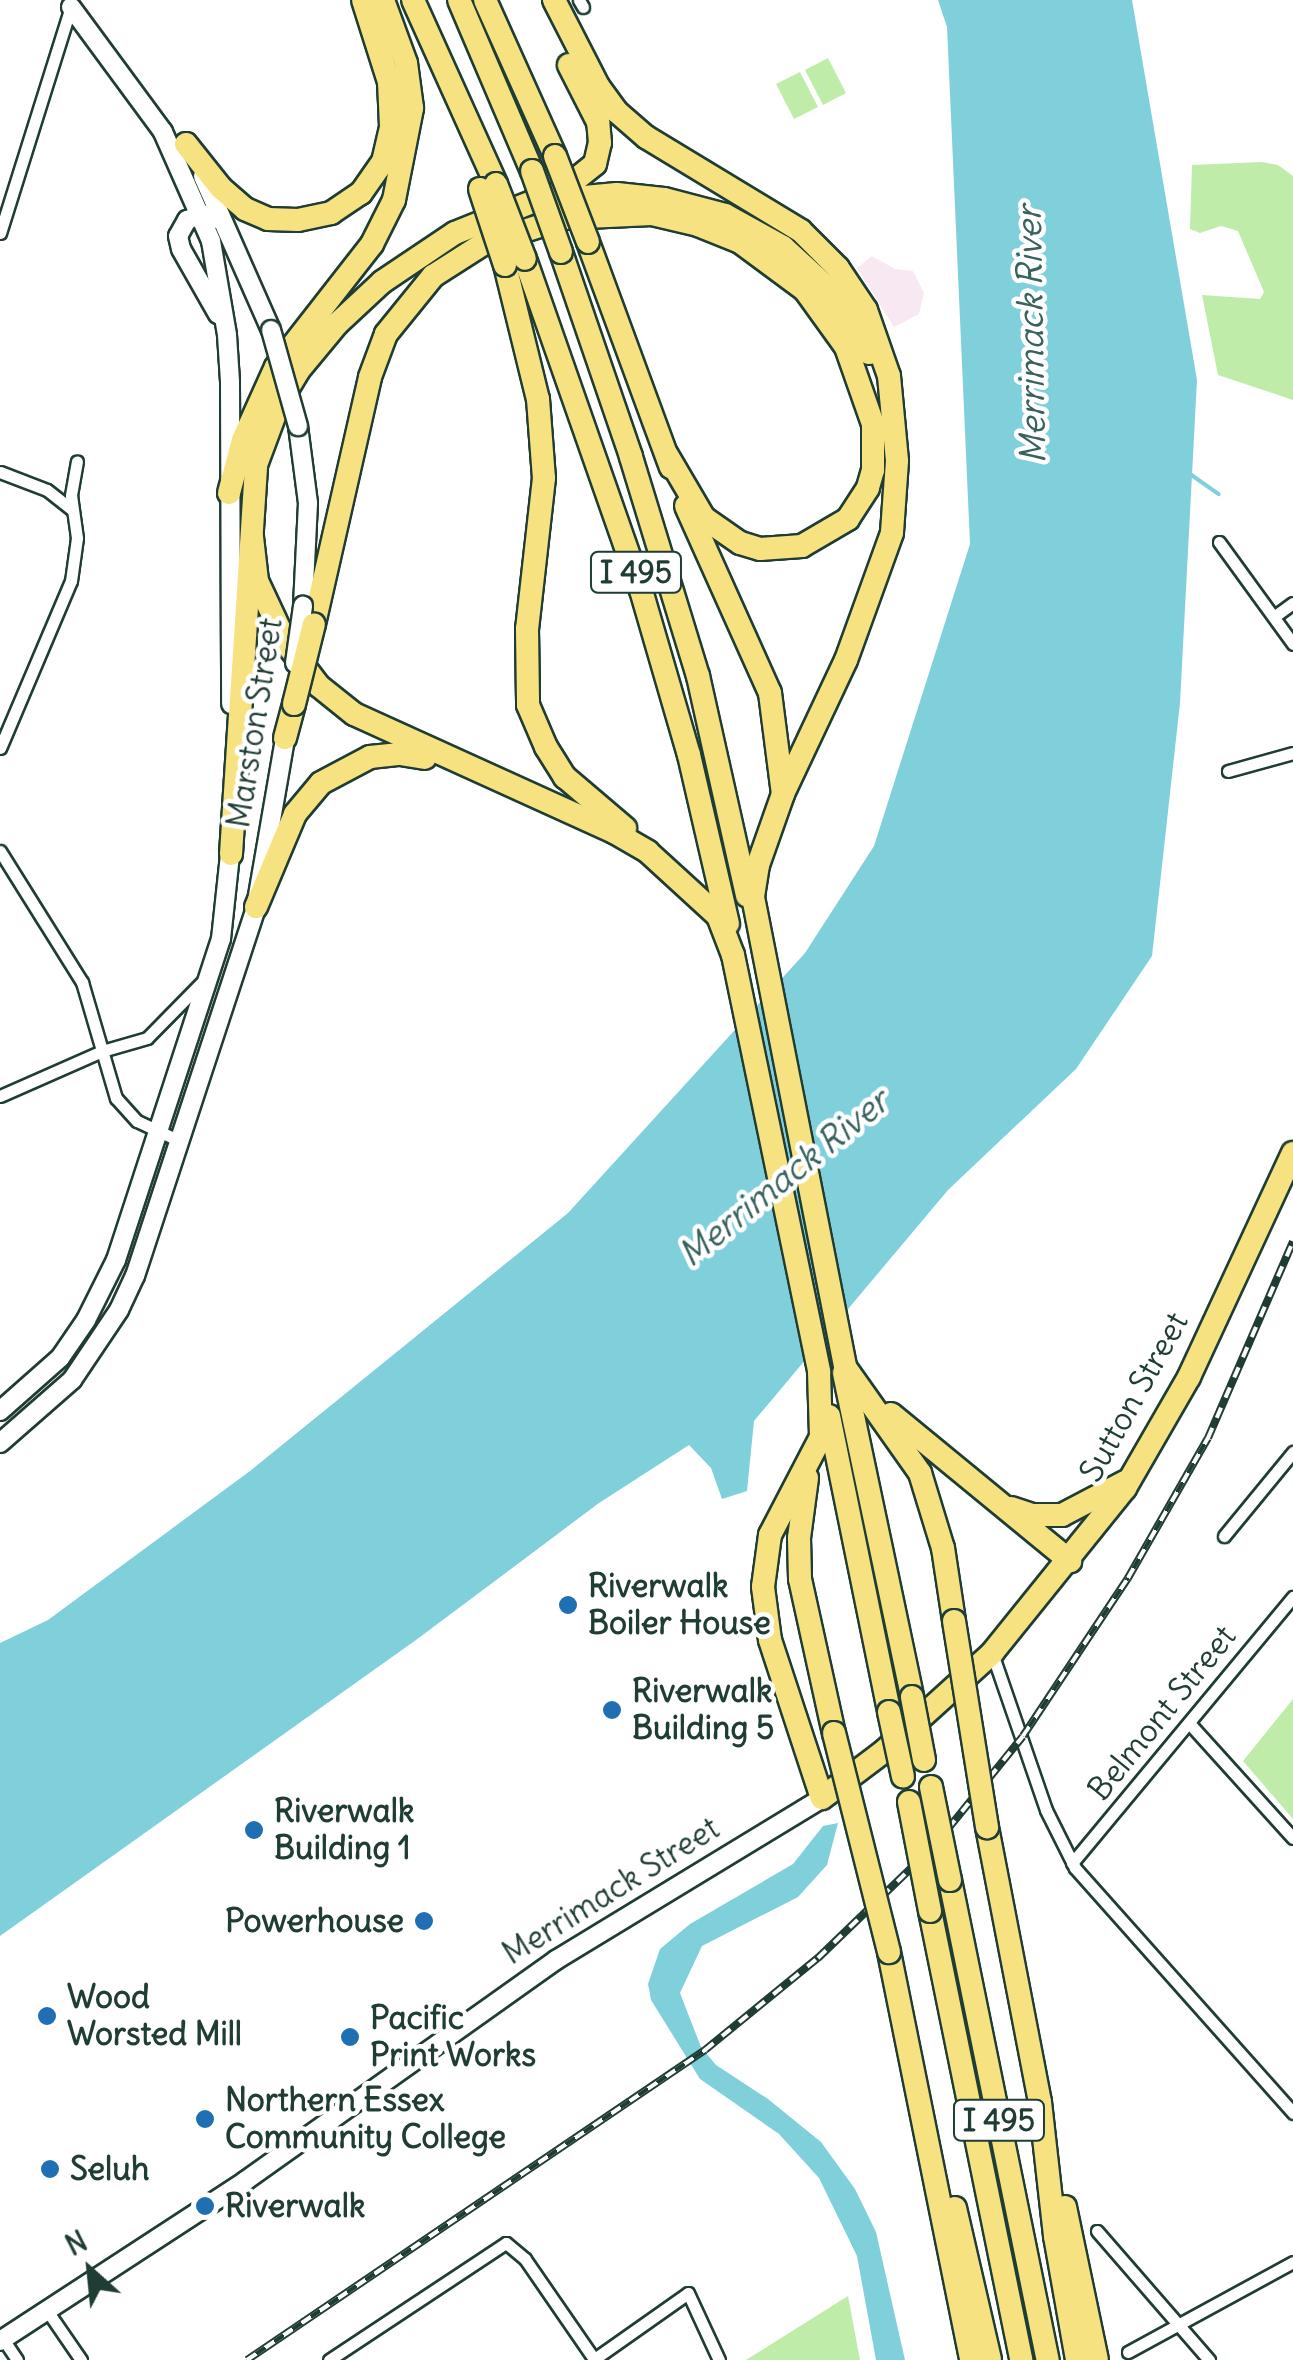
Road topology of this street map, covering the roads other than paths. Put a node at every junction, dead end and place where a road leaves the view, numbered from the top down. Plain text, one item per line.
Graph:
1 (363, 0) edge
2 (382, 0) edge
3 (413, 0) edge
4 (459, 0) edge
5 (485, 0) edge
6 (536, 0) edge
7 (554, 0) edge
8 (67, 3) edge
9 (186, 144) junction
10 (552, 198) junction
11 (202, 214) junction
12 (0, 234) edge
13 (234, 240) junction
14 (515, 262) junction
15 (228, 335) junction
16 (890, 402) junction
17 (667, 455) junction
18 (76, 462) dead end
19 (0, 472) edge
20 (229, 493) junction
21 (71, 509) junction
22 (252, 537) junction
23 (1219, 542) dead end
24 (1293, 603) edge
25 (309, 615) junction
26 (1275, 616) junction
27 (1293, 644) edge
28 (286, 738) joint
29 (0, 748) edge
30 (1293, 753) edge
31 (457, 763) junction
32 (1228, 771) dead end
33 (783, 794) junction
34 (0, 851) edge
35 (648, 852) junction
36 (230, 854) junction
37 (256, 906) junction
38 (216, 959) junction
39 (102, 1050) junction
40 (0, 1096) edge
41 (158, 1132) junction
42 (178, 1140) junction
43 (1293, 1154) edge
44 (867, 1398) junction
45 (0, 1411) edge
46 (0, 1444) edge
47 (1293, 1452) edge
48 (809, 1464) junction
49 (1132, 1478) junction
50 (994, 1502) junction
51 (1224, 1536) dead end
52 (1070, 1561) junction
53 (1293, 1598) edge
54 (992, 1652) junction
55 (952, 1690) joint
56 (1189, 1723) junction
57 (822, 1798) junction
58 (1293, 1838) edge
59 (1072, 1863) junction
60 (918, 2080) junction
61 (1040, 2102) junction
62 (1293, 2114) edge
63 (1096, 2231) dead end
64 (1293, 2262) edge
65 (46, 2310) junction
66 (1178, 2324) junction
67 (2, 2340) edge
68 (1128, 2352) dead end
69 (16, 2360) edge
70 (81, 2360) edge
71 (329, 2360) edge
72 (593, 2360) edge
73 (719, 2360) edge
74 (972, 2360) edge
75 (990, 2360) edge
76 (1021, 2360) edge
77 (1048, 2360) edge
78 (1076, 2360) edge
79 (1097, 2360) edge
80 (1210, 2360) edge

1 - 9 highway
2 - 20 highway
3 - 14 highway, I 495, bridge
4 - 77 highway, I 495, bridge
5 - 17 highway, bridge
6 - 10 highway
7 - 16 highway
8 - 9 main road, Marston Street
8 - 11 main road, Marston Street
8 - 12 street
9 - 13 main road, Marston Street
10 - 16 highway
10 - 22 highway
11 - 13 main road
11 - 15 main road, Marston Street
11 - 15 main road
13 - 25 main road, Marston Street, bridge
14 - 35 highway
14 - 76 highway, I 495, bridge
15 - 20 main road, Marston Street
16 - 33 highway
17 - 25 highway
17 - 33 highway
18 - 21 street
19 - 21 street
20 - 36 main road, Marston Street
21 - 29 street
22 - 31 highway
22 - 36 highway
23 - 26 street
24 - 26 street
25 - 28 highway, bridge
26 - 27 street
28 - 37 main road, Marston Street
30 - 32 street
31 - 35 highway
31 - 37 highway
33 - 44 highway
34 - 39 street
35 - 48 highway
36 - 38 main road, Marston Street
37 - 42 main road, Marston Street
38 - 39 street
38 - 41 main road, Marston Street
39 - 40 street
39 - 41 street
41 - 42 street
41 - 45 main road, Marston Street
42 - 46 main road, Marston Street
43 - 49 highway, Sutton Street
44 - 50 highway
44 - 61 highway, bridge
47 - 51 street
48 - 57 highway
48 - 60 highway, bridge
49 - 50 highway
49 - 52 highway, Sutton Street
50 - 52 highway
52 - 54 highway, Sutton Street
53 - 56 street, Belmont Street
54 - 55 highway, Sutton Street
54 - 59 street
55 - 57 highway, Merrimack Street
56 - 58 street
56 - 59 street, Belmont Street
57 - 65 main road, Merrimack Street
59 - 62 street
60 - 74 highway
60 - 75 highway
61 - 78 highway
61 - 79 highway
63 - 66 street
64 - 66 street
65 - 67 main road, Merrimack Street
65 - 70 street
66 - 68 street
66 - 80 street
67 - 69 street
71 - 72 street
72 - 73 street

